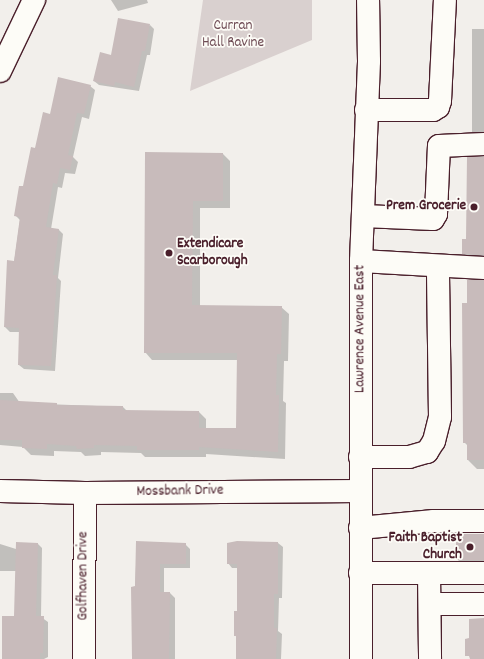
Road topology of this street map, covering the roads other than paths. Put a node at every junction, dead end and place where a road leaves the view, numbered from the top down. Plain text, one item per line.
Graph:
1 (34, 0) edge
2 (368, 0) edge
3 (445, 0) edge
4 (0, 71) edge
5 (366, 110) junction
6 (484, 144) edge
7 (363, 216) junction
8 (361, 261) junction
9 (438, 267) junction
10 (484, 268) edge
11 (360, 457) junction
12 (0, 491) edge
13 (360, 491) junction
14 (85, 493) junction
15 (484, 521) edge
16 (360, 528) junction
17 (360, 573) junction
18 (430, 573) junction
19 (484, 573) edge
20 (430, 604) junction
21 (484, 604) edge
22 (84, 659) edge
23 (361, 659) edge
24 (430, 659) edge

1 - 4 main road
2 - 5 main road, Lawrence Avenue East
3 - 5 main road
5 - 7 main road, Lawrence Avenue East
6 - 7 main road
7 - 8 main road, Lawrence Avenue East
8 - 9 main road
8 - 11 main road, Lawrence Avenue East
9 - 10 main road
9 - 11 main road
11 - 13 main road, Lawrence Avenue East
12 - 14 main road, Mossbank Drive
13 - 14 main road, Mossbank Drive
13 - 16 main road, Lawrence Avenue East
14 - 22 main road, Golfhaven Drive
15 - 16 main road
16 - 17 main road, Lawrence Avenue East
17 - 18 main road
17 - 23 main road, Lawrence Avenue East
18 - 19 main road
18 - 20 main road
20 - 21 main road
20 - 24 main road

